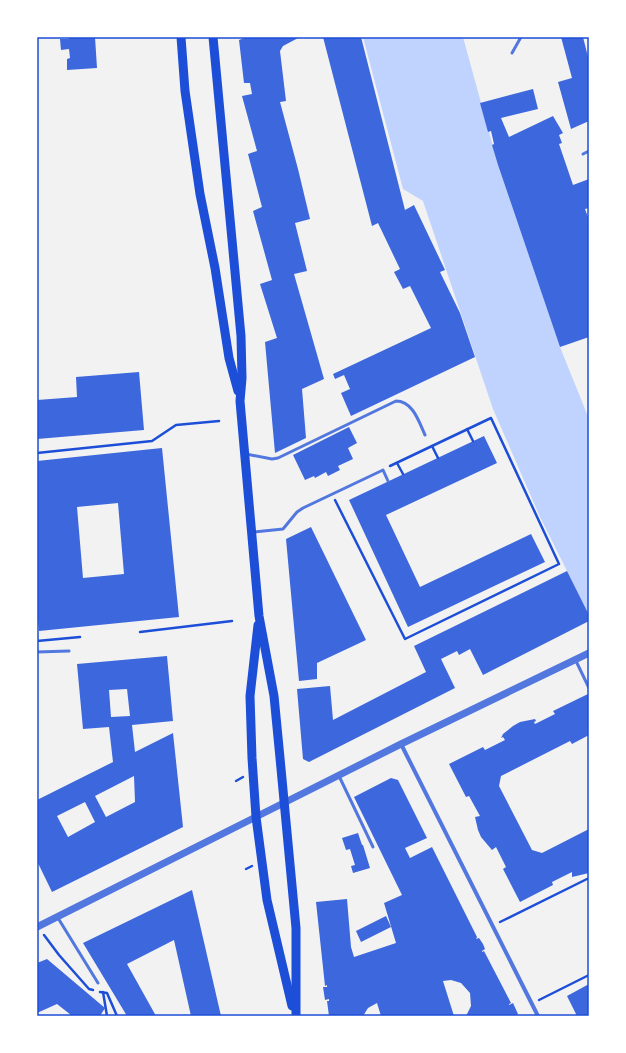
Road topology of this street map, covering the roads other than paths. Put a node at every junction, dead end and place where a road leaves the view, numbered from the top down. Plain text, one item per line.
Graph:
1 (181, 37) edge
2 (213, 37) edge
3 (521, 37) edge
4 (512, 53) dead end
5 (589, 151) edge
6 (583, 154) dead end
7 (240, 401) junction
8 (425, 435) dead end
9 (245, 454) junction
10 (388, 481) dead end
11 (251, 532) junction
12 (258, 616) junction
13 (69, 651) dead end
14 (37, 652) edge
15 (589, 653) edge
16 (575, 659) junction
17 (589, 688) edge
18 (401, 744) junction
19 (339, 776) junction
20 (284, 803) junction
21 (256, 817) junction
22 (373, 847) dead end
23 (58, 916) junction
24 (37, 926) edge
25 (98, 983) dead end
26 (295, 1016) edge
27 (538, 1016) edge

1 - 7 main road
2 - 7 main road
3 - 4 lane
5 - 6 lane
7 - 9 main road
8 - 9 lane
9 - 11 main road
10 - 11 lane
11 - 12 main road
12 - 20 main road
12 - 21 main road
13 - 14 lane
15 - 16 street
16 - 17 lane
16 - 18 street
18 - 19 street
18 - 27 street
19 - 20 street
19 - 22 lane
20 - 21 street
20 - 26 main road
21 - 23 street
21 - 26 main road
23 - 24 street
23 - 25 lane

